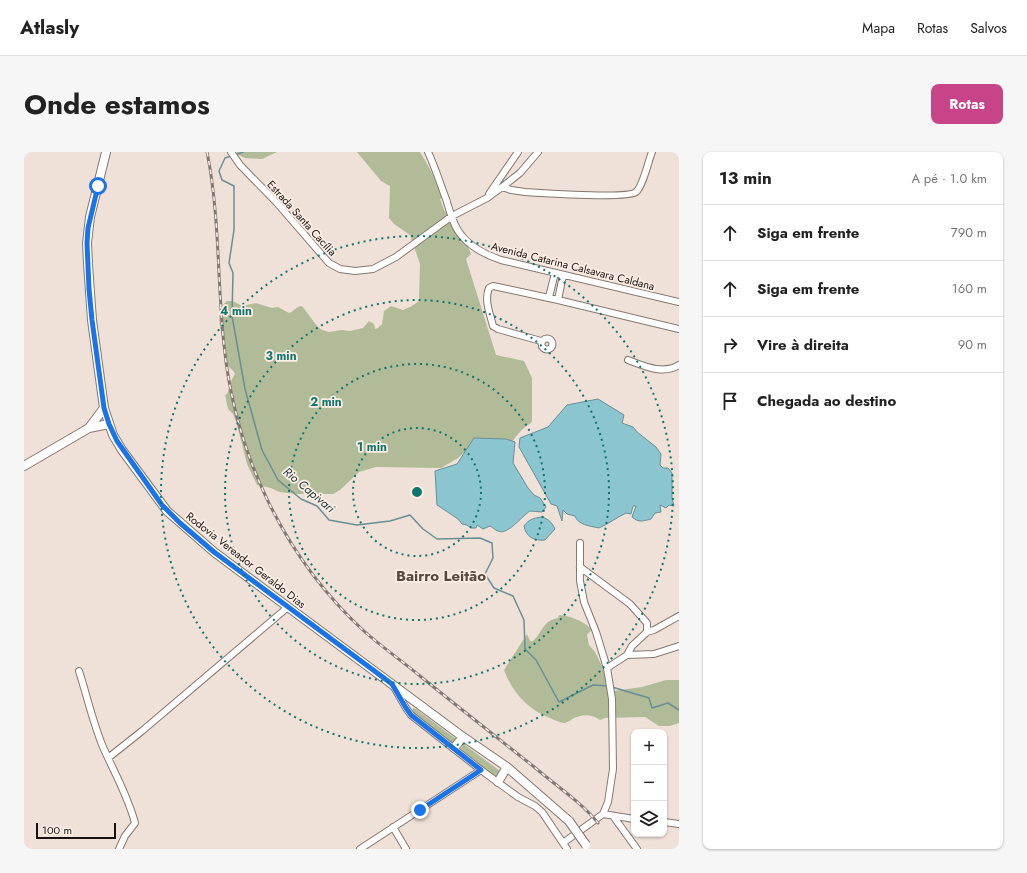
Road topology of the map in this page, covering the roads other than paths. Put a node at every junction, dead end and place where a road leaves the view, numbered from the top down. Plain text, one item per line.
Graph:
1 (106, 152) edge
2 (518, 152) edge
3 (538, 152) edge
4 (652, 152) edge
5 (233, 154) edge
6 (430, 154) edge
7 (502, 187) junction
8 (487, 198) junction
9 (452, 216) junction
10 (555, 273) junction
11 (563, 275) junction
12 (549, 298) junction
13 (558, 300) junction
14 (679, 302) edge
15 (679, 329) edge
16 (541, 341) dead end
17 (628, 360) dead end
18 (679, 365) edge
19 (104, 408) junction
20 (109, 424) junction
21 (89, 428) junction
22 (24, 466) edge
23 (580, 544) dead end
24 (580, 567) junction
25 (288, 607) junction
26 (679, 616) edge
27 (647, 632) junction
28 (679, 646) edge
29 (627, 655) junction
30 (607, 668) junction
31 (79, 671) dead end
32 (392, 684) junction
33 (463, 737) junction
34 (454, 748) junction
35 (108, 758) junction
36 (507, 767) junction
37 (481, 770) junction
38 (498, 782) junction
39 (601, 816) junction
40 (613, 816) junction
41 (631, 819) edge
42 (667, 822) edge
43 (679, 824) edge
44 (393, 827) junction
45 (563, 843) junction
46 (588, 847) edge
47 (119, 849) edge
48 (360, 849) edge
49 (406, 849) edge
50 (567, 849) edge
51 (637, 849) edge

1 - 19 main road, Rodovia Vereador Geraldo Dias
2 - 8 street
3 - 7 street, Estrada Santa Cacília
4 - 7 street
5 - 9 street, Estrada Santa Cacília
6 - 9 street, Avenida Catarina Calsavara Caldana
7 - 8 street, Estrada Santa Cacília
8 - 9 street, Estrada Santa Cacília
9 - 10 street, Avenida Catarina Calsavara Caldana
10 - 11 street, Avenida Catarina Calsavara Caldana
10 - 12 street
11 - 13 street
11 - 14 street, Avenida Catarina Calsavara Caldana
12 - 13 street
12 - 16 street
13 - 15 street
17 - 18 street
19 - 20 main road, Rodovia Vereador Geraldo Dias
19 - 21 main road
20 - 21 main road
20 - 25 main road, Rodovia Vereador Geraldo Dias
21 - 22 main road
23 - 24 street
24 - 27 street
24 - 30 street
25 - 32 main road, Rodovia Vereador Geraldo Dias
25 - 35 street
26 - 27 street
27 - 29 street
28 - 29 street
29 - 30 street
30 - 39 street
31 - 35 street
32 - 33 main road, Rodovia Vereador Geraldo Dias
32 - 34 street
33 - 34 main road
33 - 36 main road, Rodovia Vereador Geraldo Dias
34 - 37 street
35 - 47 street
36 - 38 main road
36 - 46 main road, Rodovia Vereador Geraldo Dias, bridge
37 - 38 street
37 - 44 street
38 - 45 street
39 - 40 street
39 - 45 street
40 - 41 street
40 - 51 street
42 - 43 street
44 - 48 street
44 - 49 street
45 - 50 street

